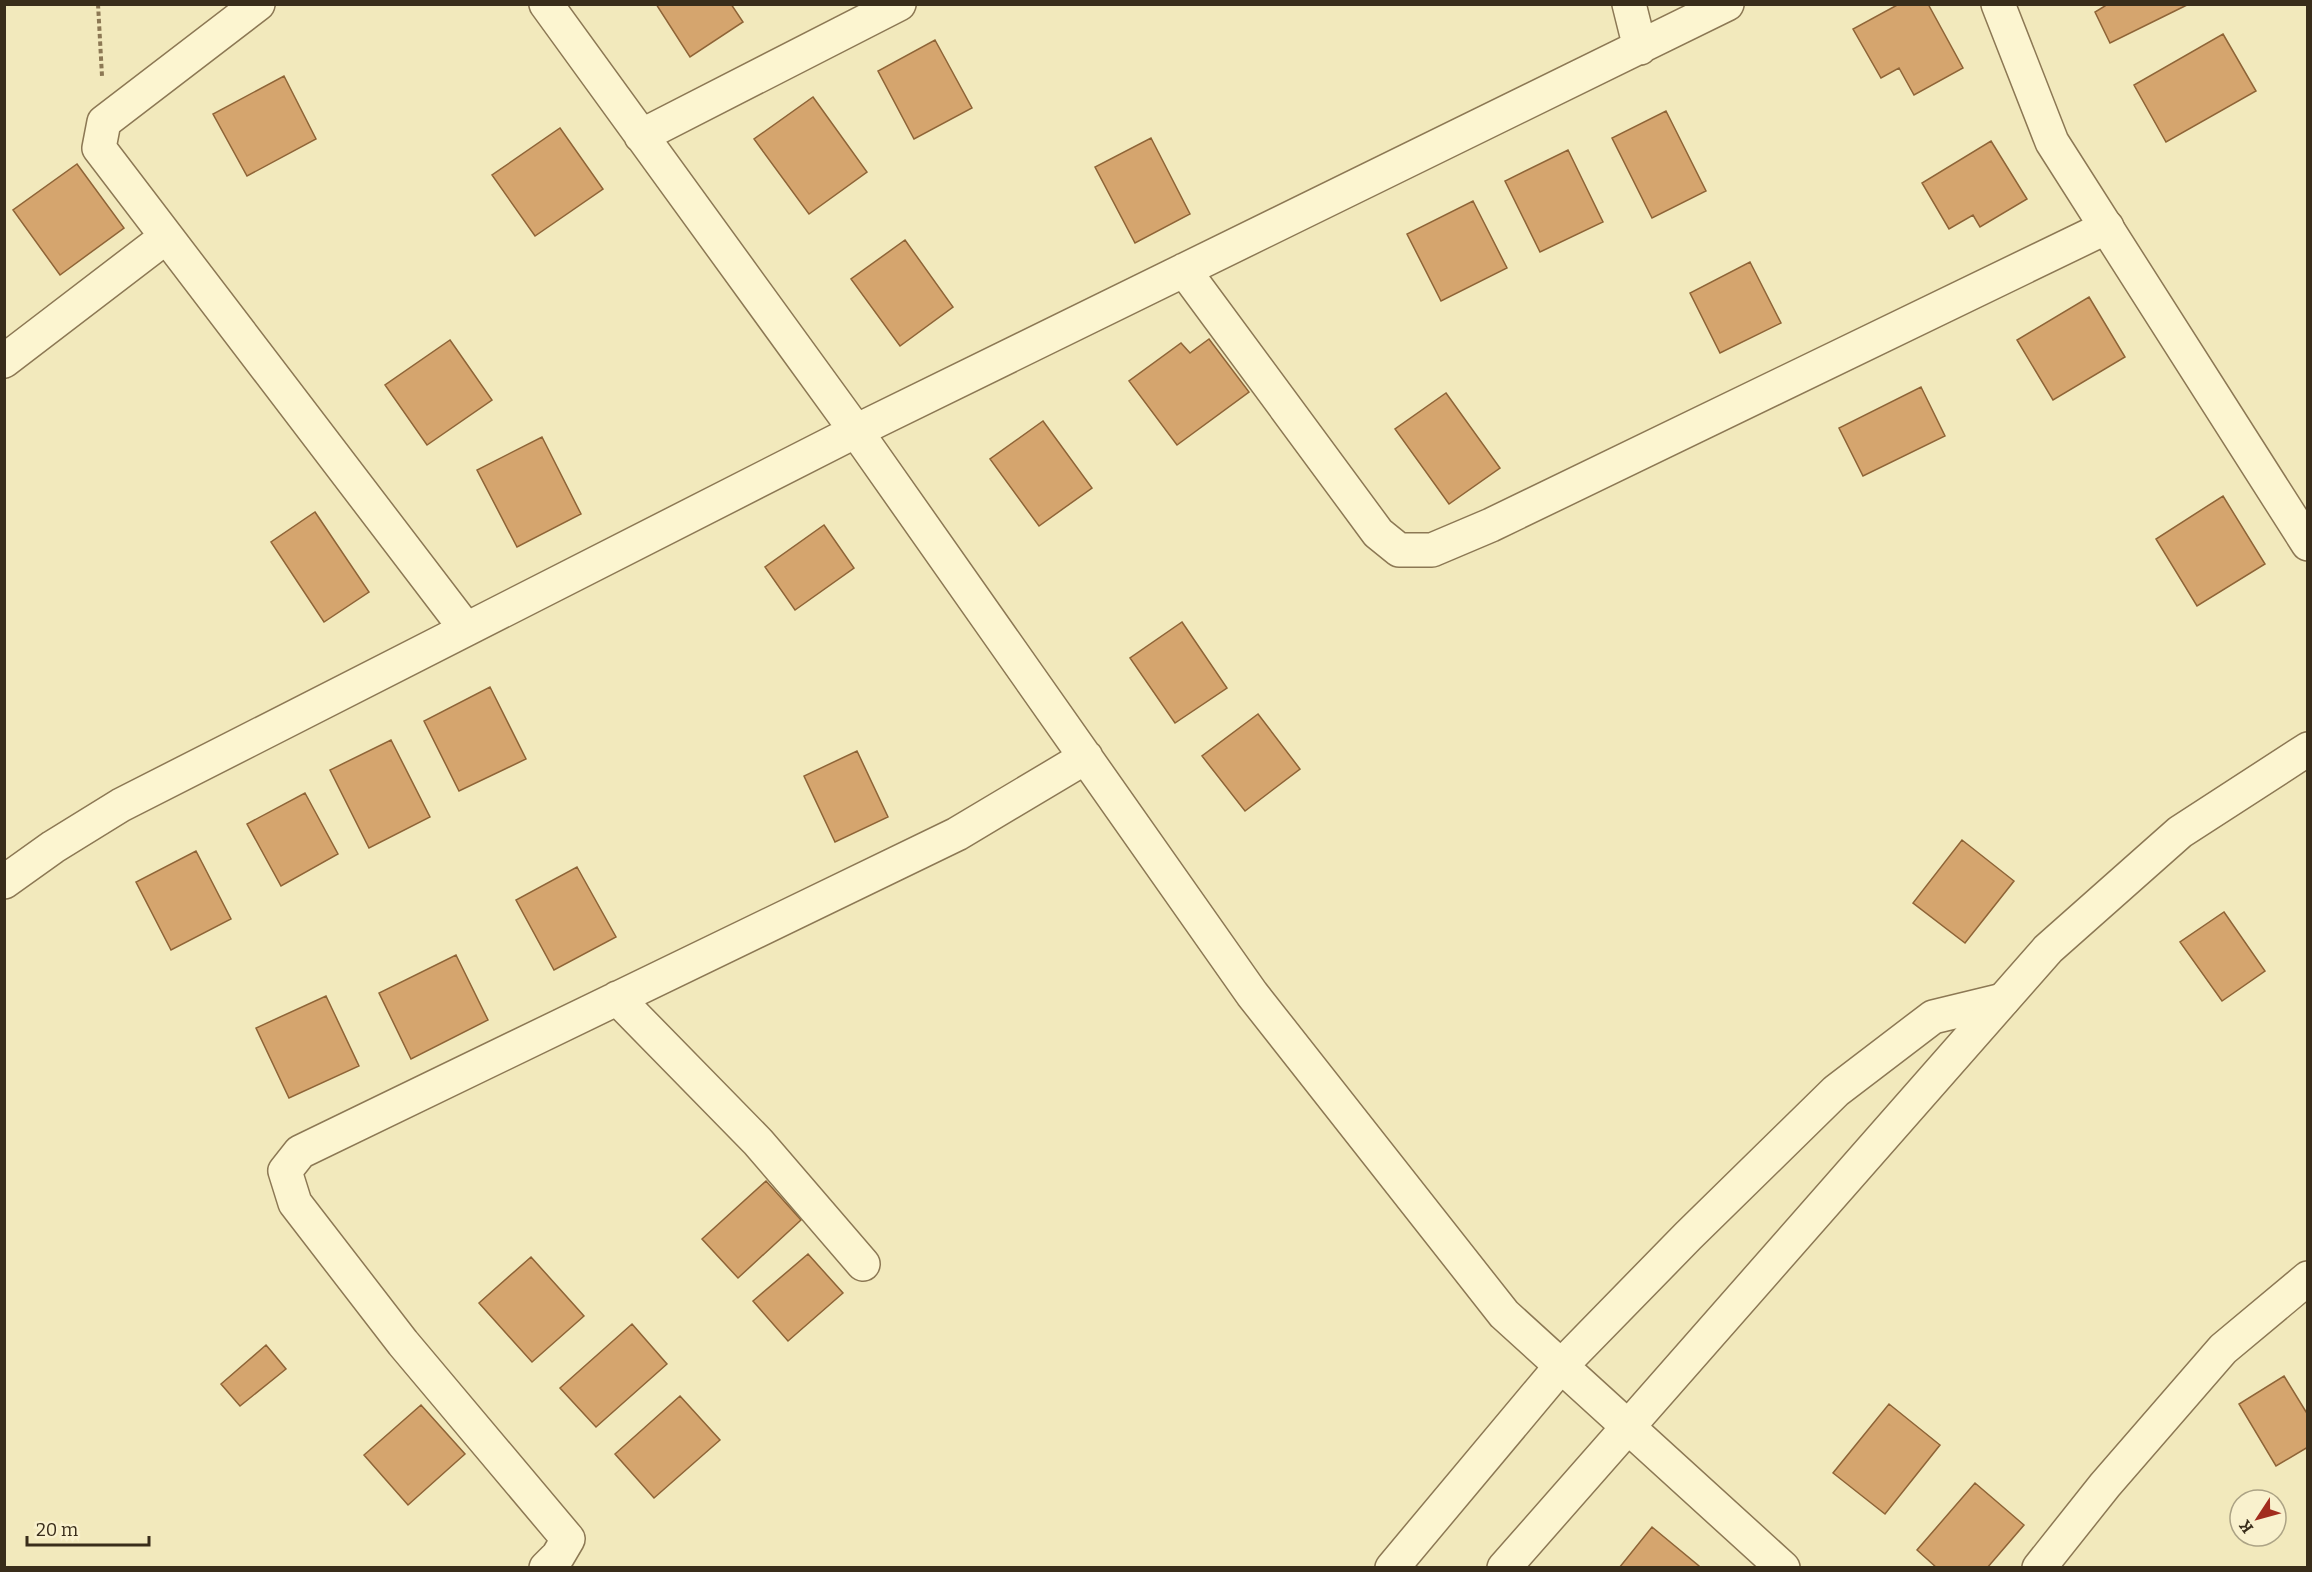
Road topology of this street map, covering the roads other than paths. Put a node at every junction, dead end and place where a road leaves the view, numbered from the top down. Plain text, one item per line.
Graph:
1 (258, 4) edge
2 (546, 4) edge
3 (899, 4) edge
4 (1629, 4) edge
5 (1727, 4) edge
6 (1998, 4) edge
7 (1640, 48) junction
8 (641, 136) junction
9 (2106, 227) junction
10 (166, 237) junction
11 (1184, 270) junction
12 (4, 361) edge
13 (856, 431) junction
14 (2307, 544) edge
15 (466, 629) junction
16 (2307, 749) edge
17 (1086, 757) junction
18 (4, 882) edge
19 (617, 998) junction
20 (2003, 1000) junction
21 (863, 1264) dead end
22 (2306, 1281) edge
23 (1561, 1366) junction
24 (1628, 1427) junction
25 (546, 1568) edge
26 (1392, 1568) edge
27 (1504, 1568) edge
28 (1783, 1568) edge
29 (2039, 1568) edge

1 - 10 street
2 - 8 street
3 - 8 street
4 - 7 street
5 - 7 street
6 - 9 street
7 - 11 street
8 - 13 street
9 - 11 street
9 - 14 street
10 - 12 street
10 - 15 street
11 - 13 street
13 - 15 street
13 - 17 street
15 - 18 street
16 - 20 street
17 - 19 street
17 - 23 street
19 - 21 street
19 - 25 street
20 - 23 street
20 - 24 street
22 - 29 street
23 - 24 street
23 - 26 street
24 - 27 street
24 - 28 street

